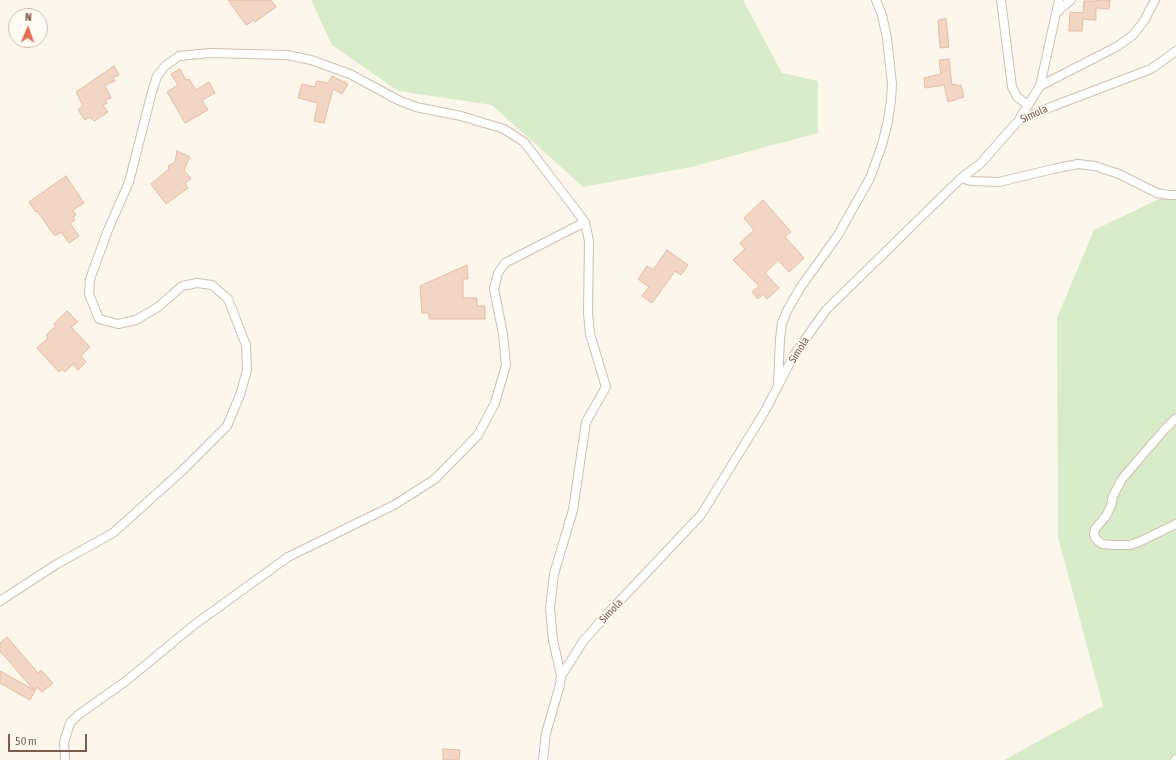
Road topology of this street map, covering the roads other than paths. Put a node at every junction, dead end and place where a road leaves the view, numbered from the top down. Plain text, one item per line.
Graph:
1 (876, 0) edge
2 (1001, 0) edge
3 (1059, 0) edge
4 (1072, 0) edge
5 (1155, 0) edge
6 (1057, 12) junction
7 (1176, 51) edge
8 (1040, 86) junction
9 (1028, 105) junction
10 (1018, 121) junction
11 (961, 178) junction
12 (1176, 195) edge
13 (585, 222) junction
14 (778, 387) junction
15 (1176, 418) edge
16 (1176, 524) edge
17 (0, 601) edge
18 (561, 676) junction
19 (65, 760) edge
20 (543, 760) edge

1 - 14 street
2 - 9 street
3 - 6 street
4 - 6 street
5 - 8 street
6 - 8 street
7 - 10 street, Simola
8 - 9 street
9 - 10 street
10 - 11 street, Simola
11 - 12 street
11 - 14 street, Simola
13 - 17 street
13 - 18 street
13 - 19 street
14 - 18 street, Simola
15 - 16 street
18 - 20 street, Simola

